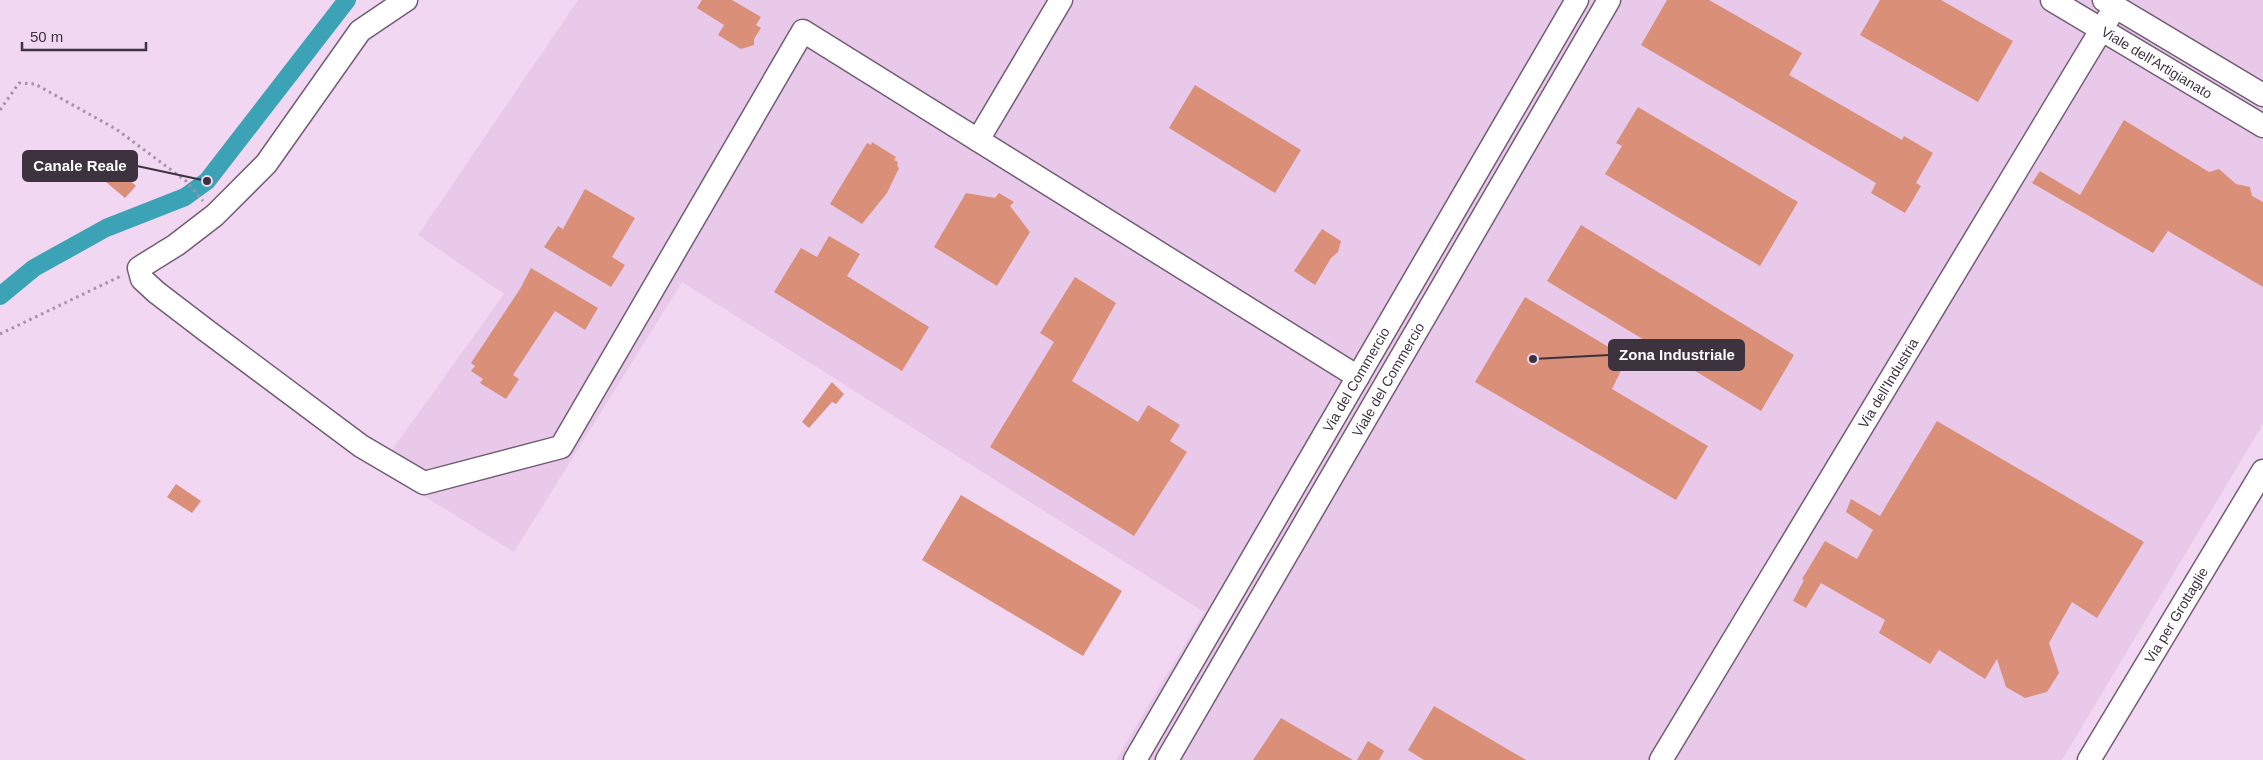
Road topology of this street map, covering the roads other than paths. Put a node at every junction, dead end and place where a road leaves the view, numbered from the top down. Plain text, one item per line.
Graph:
1 (406, 0) edge
2 (1061, 0) edge
3 (1577, 0) edge
4 (1609, 0) edge
5 (2052, 0) edge
6 (2109, 3) edge
7 (2100, 29) junction
8 (2263, 96) edge
9 (2263, 126) edge
10 (978, 140) junction
11 (1358, 377) junction
12 (2263, 471) edge
13 (1135, 760) edge
14 (1167, 760) edge
15 (1661, 760) edge
16 (2089, 760) edge

1 - 10 street
2 - 10 street
3 - 11 street, Via del Commercio
4 - 14 street, Viale del Commercio
5 - 7 street, Viale dell'Artigianato
6 - 7 street, Via dell'Industria
6 - 8 street, Viale dell'Artigianato
7 - 9 street, Viale dell'Artigianato
7 - 15 street, Via dell'Industria
10 - 11 street
11 - 13 street, Via del Commercio
12 - 16 street, Via per Grottaglie

